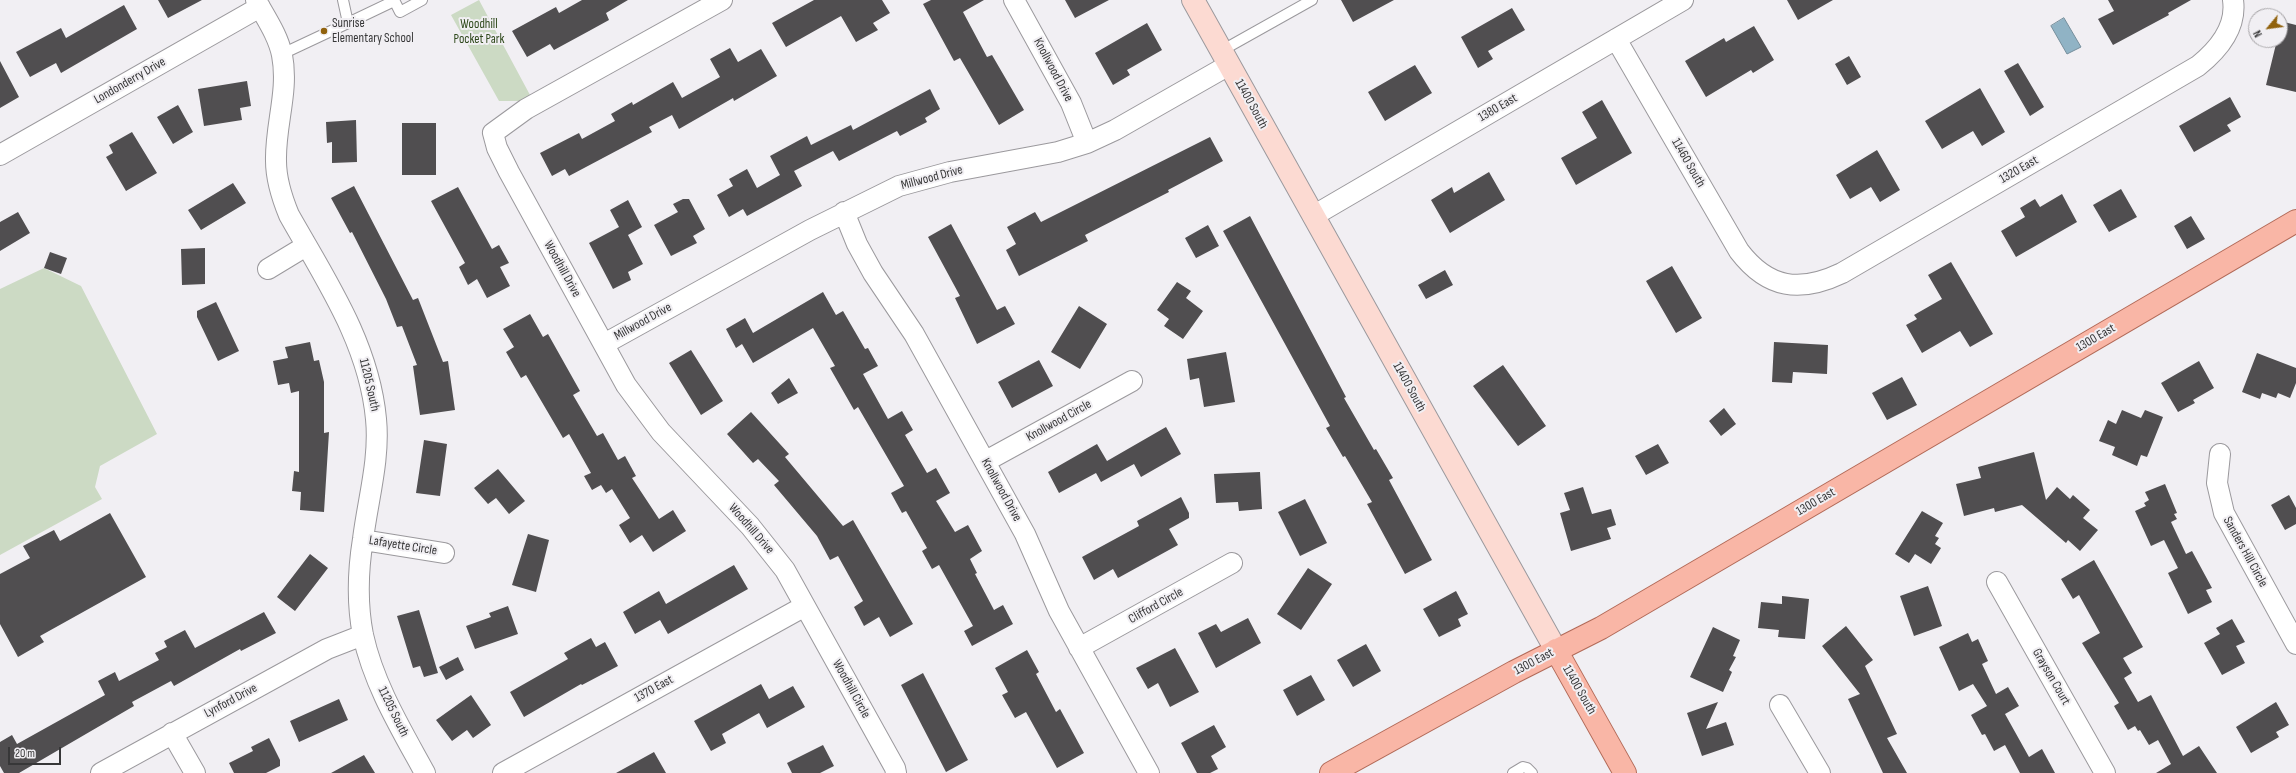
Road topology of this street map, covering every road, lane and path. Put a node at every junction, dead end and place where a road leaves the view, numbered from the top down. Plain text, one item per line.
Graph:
1 (343, 0) edge
2 (394, 0) edge
3 (422, 0) edge
4 (722, 0) edge
5 (1014, 0) edge
6 (1193, 0) edge
7 (1312, 0) edge
8 (1683, 0) edge
9 (2233, 3) edge
10 (258, 4) edge
11 (348, 23) junction
12 (1616, 39) junction
13 (282, 54) junction
14 (1225, 58) junction
15 (1087, 143) junction
16 (0, 155) edge
17 (844, 212) junction
18 (1313, 216) junction
19 (2296, 221) edge
20 (306, 246) junction
21 (268, 269) dead end
22 (1770, 278) joint
23 (604, 344) junction
24 (1132, 381) dead end
25 (2220, 454) dead end
26 (986, 462) junction
27 (363, 540) junction
28 (444, 553) dead end
29 (1232, 563) dead end
30 (1997, 582) dead end
31 (806, 606) junction
32 (363, 635) junction
33 (2296, 644) edge
34 (1079, 648) junction
35 (1556, 650) junction
36 (1780, 705) dead end
37 (172, 733) junction
38 (101, 773) edge
39 (195, 773) edge
40 (425, 773) edge
41 (503, 773) edge
42 (896, 773) edge
43 (1149, 773) edge
44 (1331, 773) edge
45 (1513, 773) edge
46 (1532, 773) edge
47 (1626, 773) edge
48 (1820, 773) edge
49 (2105, 773) edge

1 - 11 lane
2 - 3 lane
2 - 11 lane
4 - 23 street, Woodhill Drive
5 - 15 street, Knollwood Drive
6 - 14 main road, 11400 South
7 - 14 lane
8 - 12 street, 1380 East
9 - 22 street, 1320 East
10 - 13 street, 11205 South
10 - 16 street, Londonderry Drive
11 - 13 lane
12 - 18 street, 1380 East
12 - 22 street, 11460 South
13 - 20 street, 11205 South
14 - 15 street, Millwood Drive
14 - 18 main road, 11400 South
15 - 17 street, Millwood Drive
17 - 23 street, Millwood Drive
17 - 26 street, Knollwood Drive
18 - 35 main road, 11400 South
19 - 35 main road, 1300 East
20 - 21 street
20 - 27 street, 11205 South
23 - 31 street, Woodhill Drive
24 - 26 street, Knollwood Circle
25 - 33 street, Sanders Hill Circle
26 - 34 street, Knollwood Drive
27 - 28 street, Lafayette Circle
27 - 32 street, 11205 South
29 - 34 street, Clifford Circle
30 - 49 street, Grayson Court
31 - 41 street, 1370 East
31 - 42 street, Woodhill Circle
32 - 37 street, Lynford Drive
32 - 40 street, 11205 South
34 - 43 street, Knollwood Drive
35 - 44 main road, 1300 East
35 - 47 main road, 11400 South
36 - 48 street
37 - 38 street, Lynford Drive
37 - 39 street
45 - 46 lane

